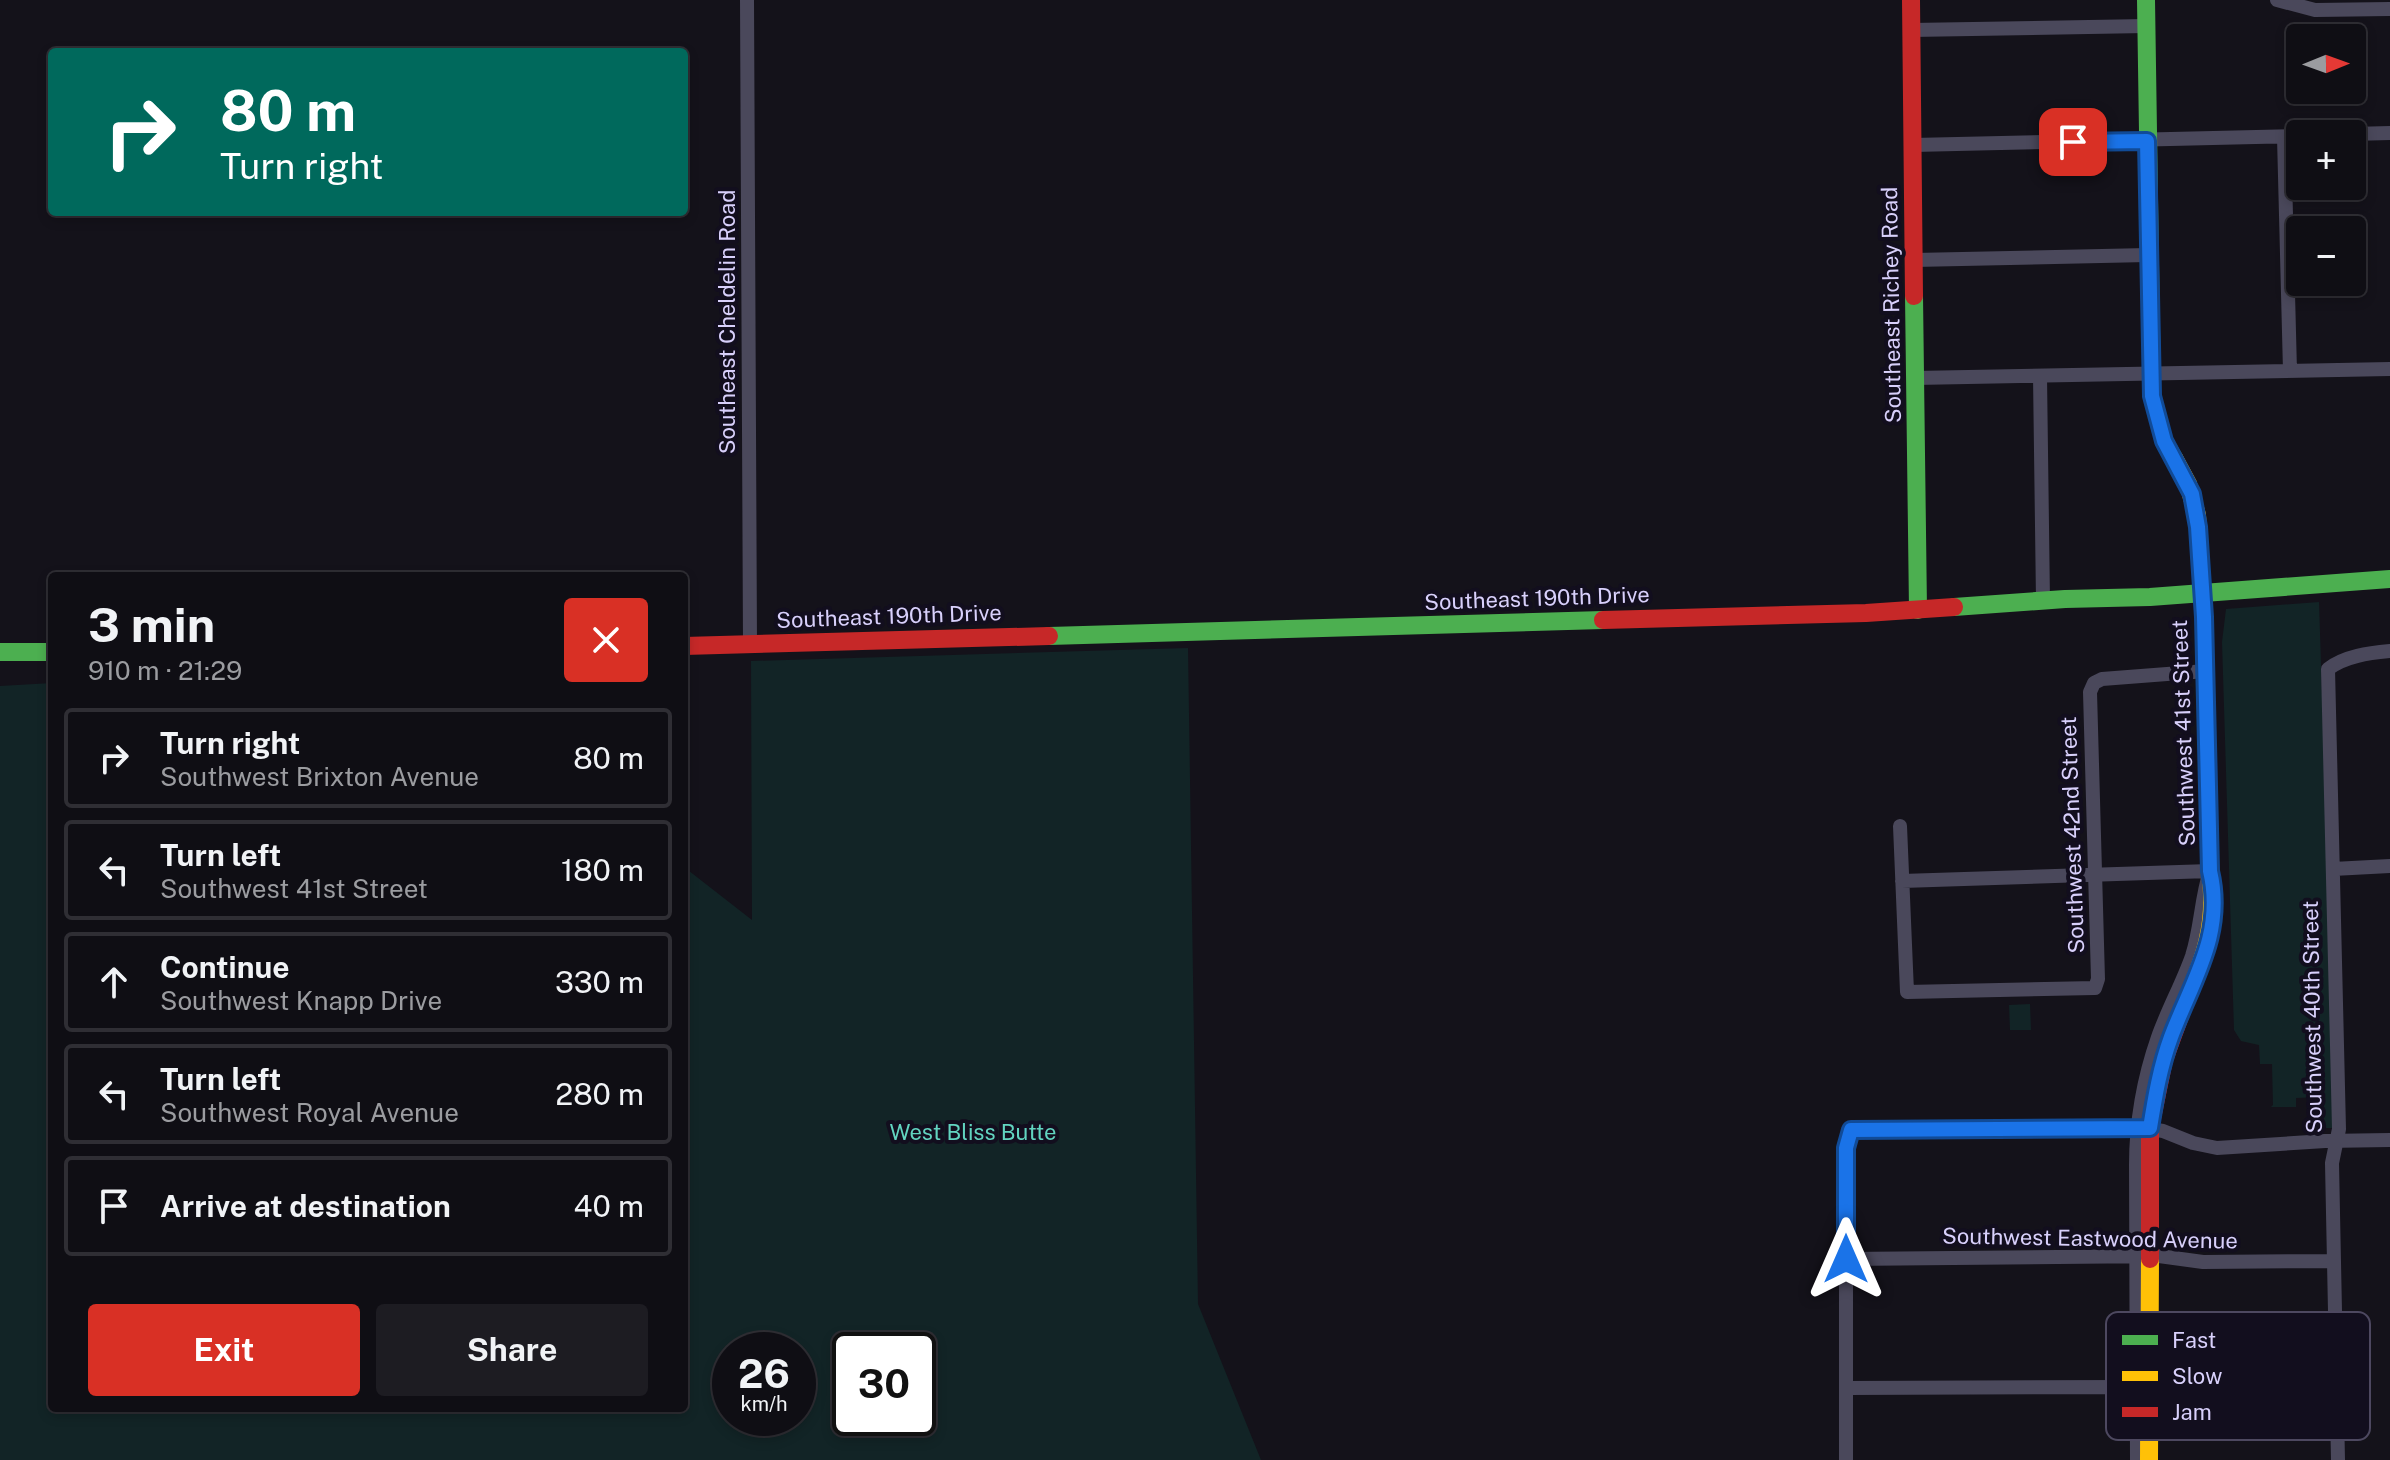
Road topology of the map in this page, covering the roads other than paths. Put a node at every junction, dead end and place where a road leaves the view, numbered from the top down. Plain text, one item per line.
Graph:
1 (747, 0) edge
2 (1911, 0) edge
3 (2146, 0) edge
4 (2277, 0) edge
5 (2390, 9) edge
6 (2146, 26) junction
7 (1911, 30) junction
8 (2390, 133) edge
9 (2366, 134) edge
10 (2284, 137) joint
11 (2147, 141) junction
12 (1913, 145) junction
13 (2148, 255) junction
14 (1914, 260) junction
15 (2390, 369) edge
16 (2290, 371) junction
17 (2150, 374) junction
18 (2040, 376) junction
19 (1915, 378) junction
20 (2390, 579) edge
21 (2203, 593) junction
22 (2043, 601) junction
23 (1918, 610) junction
24 (750, 644) junction
25 (688, 646) edge
26 (2390, 651) edge
27 (0, 652) edge
28 (48, 652) edge
29 (2206, 671) junction
30 (1900, 826) dead end
31 (2390, 866) edge
32 (2333, 869) junction
33 (2210, 871) junction
34 (2095, 874) junction
35 (1902, 881) junction
36 (2144, 1128) junction
37 (2390, 1140) edge
38 (2335, 1143) junction
39 (2142, 1258) junction
40 (1846, 1259) junction
41 (2332, 1261) junction
42 (2142, 1312) edge
43 (2334, 1312) edge
44 (1847, 1388) junction
45 (2106, 1389) edge
46 (2139, 1440) edge
47 (2147, 1440) edge
48 (2337, 1440) edge
49 (1846, 1460) edge
50 (2137, 1460) edge
51 (2149, 1460) edge
52 (2338, 1460) edge

1 - 24 street, Southeast Cheldelin Road
2 - 7 main road, Southeast Richey Road
3 - 6 main road, Southwest 41st Street
4 - 5 street
6 - 7 street
6 - 11 main road, Southwest 41st Street
7 - 12 main road, Southeast Richey Road
8 - 9 street
10 - 11 street
10 - 16 street
11 - 12 street
11 - 13 main road, Southwest 41st Street
12 - 14 main road, Southeast Richey Road
13 - 14 street
13 - 17 main road, Southwest 41st Street
14 - 19 main road, Southeast Richey Road
15 - 16 street
16 - 17 street
17 - 18 street
17 - 21 main road, Southwest 41st Street
18 - 19 street
18 - 22 street
19 - 23 main road, Southeast Richey Road
20 - 21 main road, Southeast 190th Drive
21 - 22 main road, Southeast 190th Drive
21 - 29 main road, Southwest 41st Street
22 - 23 main road, Southeast 190th Drive
23 - 24 main road, Southeast 190th Drive
24 - 25 main road, Southeast 190th Drive
26 - 32 street, Southwest 40th Street
27 - 28 main road
29 - 33 main road, Southwest 41st Street
29 - 34 street, Southwest 42nd Street
30 - 35 street
31 - 32 street
32 - 38 street, Southwest 40th Street
33 - 34 street
33 - 36 main road, Southwest 41st Street
34 - 35 street
34 - 35 street, Southwest 42nd Street
36 - 38 street
36 - 39 main road, Southwest 41st Street
36 - 40 street
37 - 38 street
38 - 41 street, Southwest 40th Street
39 - 40 street, Southwest Eastwood Avenue
39 - 41 street, Southwest Eastwood Avenue
39 - 42 main road, Southwest 41st Street
40 - 44 street
41 - 43 street, Southwest 40th Street
44 - 45 street
44 - 49 street
46 - 50 street, Southwest 41st Street
47 - 51 main road, Southwest 41st Street
48 - 52 street, Southwest 40th Street

